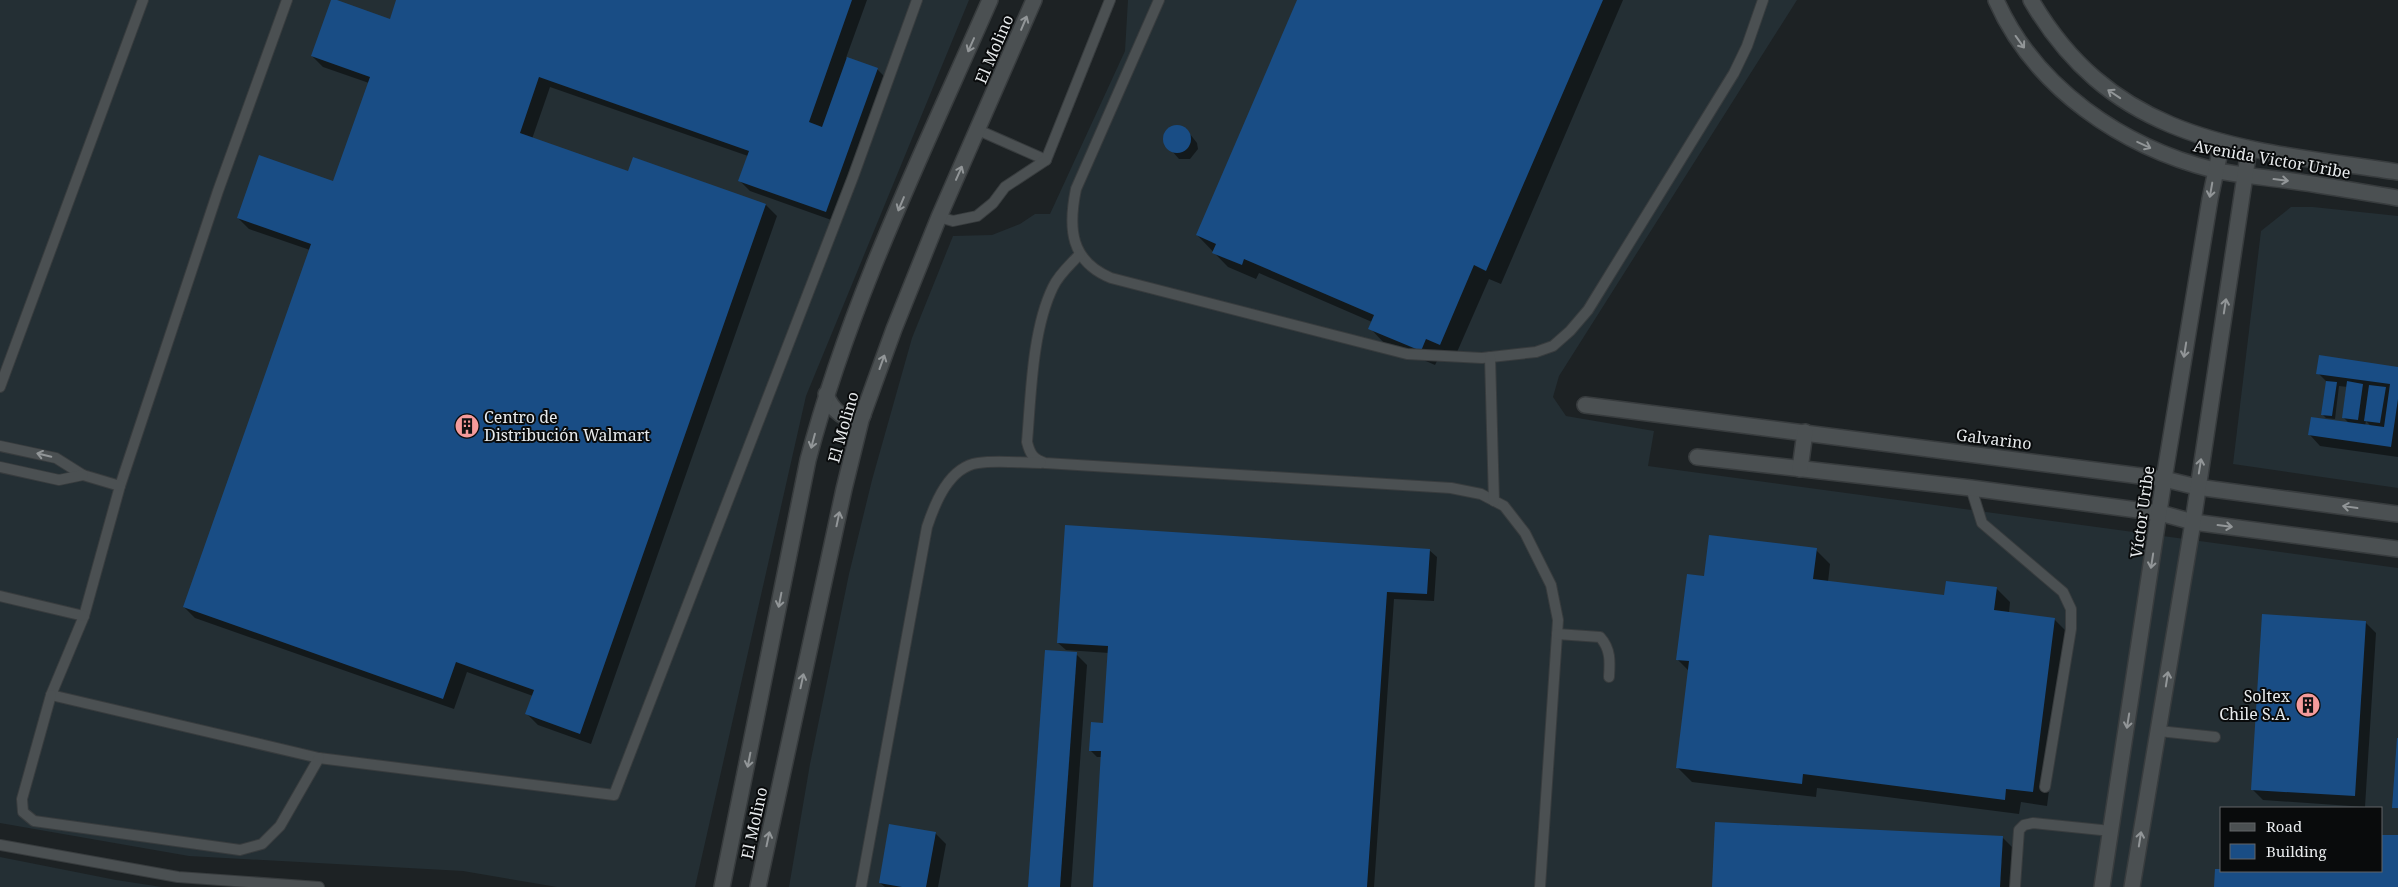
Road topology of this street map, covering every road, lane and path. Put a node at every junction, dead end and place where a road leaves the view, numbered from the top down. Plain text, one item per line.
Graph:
1 (143, 0) edge
2 (287, 0) edge
3 (917, 0) edge
4 (990, 0) edge
5 (1034, 0) edge
6 (1111, 0) edge
7 (1159, 0) edge
8 (1763, 0) edge
9 (1996, 0) edge
10 (2032, 0) edge
11 (978, 130) junction
12 (2222, 142) junction
13 (2249, 149) junction
14 (1046, 160) junction
15 (2215, 170) junction
16 (2398, 172) edge
17 (2246, 175) junction
18 (2398, 198) edge
19 (940, 217) junction
20 (1080, 254) junction
21 (1490, 357) junction
22 (0, 387) edge
23 (826, 394) junction
24 (1585, 405) dead end
25 (863, 415) junction
26 (1805, 432) junction
27 (0, 446) edge
28 (1697, 457) dead end
29 (1044, 463) junction
30 (0, 467) edge
31 (1800, 469) junction
32 (83, 475) junction
33 (2164, 479) junction
34 (120, 486) junction
35 (2197, 487) junction
36 (1971, 488) junction
37 (1494, 500) junction
38 (2160, 513) junction
39 (2398, 514) edge
40 (2194, 522) junction
41 (2398, 548) edge
42 (0, 596) edge
43 (84, 616) junction
44 (1557, 634) junction
45 (1609, 677) dead end
46 (51, 695) junction
47 (2158, 731) junction
48 (2215, 737) dead end
49 (319, 758) junction
50 (2045, 787) dead end
51 (2111, 831) junction
52 (0, 845) edge
53 (319, 887) edge
54 (722, 887) edge
55 (758, 887) edge
56 (861, 887) edge
57 (1540, 887) edge
58 (2015, 887) edge
59 (2102, 887) edge
60 (2132, 887) edge

1 - 22 lane
2 - 34 lane
3 - 49 lane
4 -> 23 street, El Molino
11 -> 5 street, El Molino
6 - 14 lane
7 - 20 lane
8 - 21 lane
9 -> 15 street, Avenida Victor Uribe
12 -> 10 street, Avenida Victor Uribe
11 - 14 lane
19 -> 11 street, El Molino
12 - 13 street, Avenida Victor Uribe
12 - 15 street, Víctor Uribe
13 - 16 street, Avenida Victor Uribe
13 - 17 street
14 - 19 lane
15 - 17 street, Avenida Victor Uribe
15 -> 33 street, Víctor Uribe
17 -> 18 street, Avenida Victor Uribe
35 -> 17 street
25 -> 19 street, El Molino
20 - 21 lane
20 - 29 lane
21 - 37 lane
23 - 25 street
23 -> 54 street, El Molino
24 - 26 street, Galvarino
55 -> 25 street, El Molino
26 - 31 street
26 - 33 street, Galvarino
32 -> 27 lane
28 - 31 street
29 - 37 lane
29 - 56 lane
30 - 32 lane
31 - 36 street
32 - 34 lane
33 - 35 street, Galvarino
33 - 38 street, Víctor Uribe
34 - 43 lane
39 -> 35 street, Galvarino
35 - 40 street
36 - 38 street
36 - 50 lane
37 - 44 lane
38 - 40 street
38 -> 51 street, Víctor Uribe
40 -> 41 street
47 -> 40 street
42 - 43 lane
43 - 46 lane
44 - 45 lane
44 - 57 lane
46 - 49 lane
46 - 49 lane
47 - 48 lane
60 -> 47 street
51 - 58 lane
51 - 59 street, Víctor Uribe
52 - 53 lane

